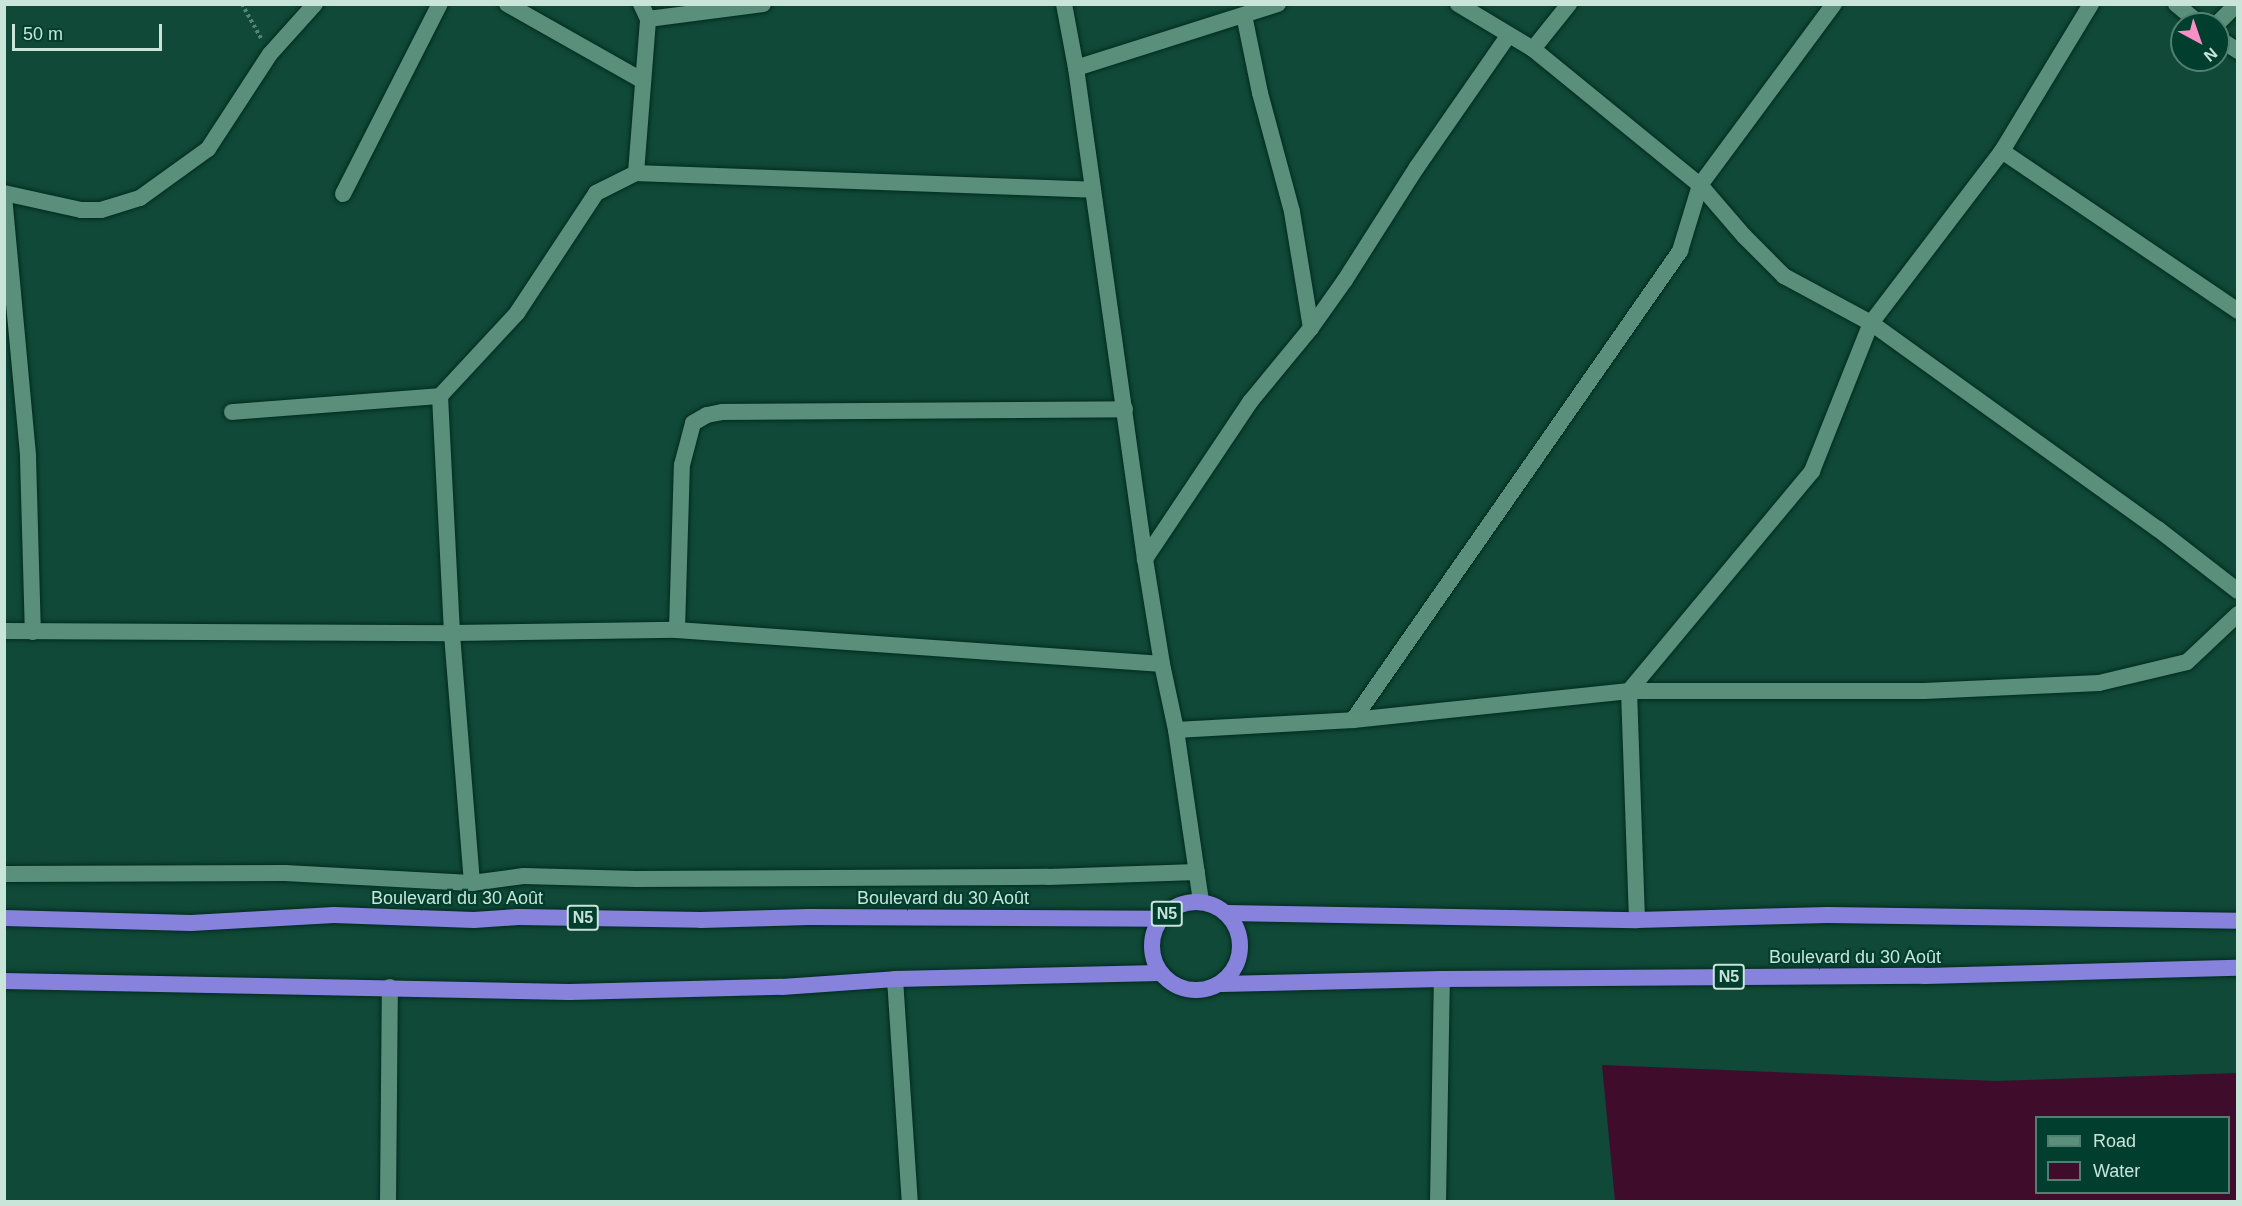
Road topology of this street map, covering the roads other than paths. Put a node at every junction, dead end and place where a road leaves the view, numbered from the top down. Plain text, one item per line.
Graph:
1 (315, 4) edge
2 (440, 4) edge
3 (507, 4) edge
4 (763, 4) edge
5 (1064, 4) edge
6 (1278, 4) edge
7 (1458, 4) edge
8 (1569, 4) edge
9 (1834, 4) edge
10 (2091, 4) edge
11 (644, 12) edge
12 (1244, 15) junction
13 (1508, 36) junction
14 (1533, 49) junction
15 (1076, 68) junction
16 (643, 81) junction
17 (2002, 151) junction
18 (636, 173) junction
19 (1700, 185) junction
20 (1093, 190) junction
21 (343, 194) dead end
22 (4, 195) edge
23 (2238, 311) edge
24 (1871, 323) junction
25 (1311, 328) junction
26 (440, 396) junction
27 (1125, 409) junction
28 (231, 412) dead end
29 (1145, 559) junction
30 (2238, 591) edge
31 (2238, 614) edge
32 (677, 630) junction
33 (4, 632) edge
34 (33, 632) junction
35 (452, 633) junction
36 (1162, 664) junction
37 (1629, 691) junction
38 (1353, 720) junction
39 (1176, 730) junction
40 (1197, 872) junction
41 (4, 874) edge
42 (472, 883) junction
43 (1201, 902) junction
44 (1227, 913) junction
45 (4, 918) edge
46 (1161, 919) junction
47 (1638, 920) junction
48 (2238, 921) edge
49 (2238, 968) edge
50 (1160, 973) junction
51 (895, 979) junction
52 (1442, 979) junction
53 (4, 981) edge
54 (1221, 984) junction
55 (390, 987) junction
56 (388, 1202) edge
57 (910, 1202) edge
58 (1438, 1202) edge

1 - 22 street
2 - 21 street
3 - 16 street
4 - 11 street
5 - 15 street
6 - 12 street
7 - 13 street
8 - 14 street
9 - 19 street
10 - 17 street
11 - 16 street
12 - 15 street
12 - 25 street
13 - 14 street
13 - 25 street
14 - 19 street
15 - 20 street
16 - 18 street
17 - 23 street
17 - 24 street
18 - 20 street
18 - 26 street
19 - 24 street
19 - 38 street
20 - 27 street
22 - 34 street
24 - 30 street
24 - 37 street
25 - 29 street
26 - 28 street
26 - 35 street
27 - 29 street
27 - 32 street
29 - 36 street
31 - 37 street
32 - 35 street
32 - 36 street
33 - 34 street
34 - 35 street
35 - 42 street
36 - 39 street
37 - 38 street
37 - 47 street
38 - 39 street
39 - 40 street
40 - 42 street
40 - 43 street
41 - 42 street
43 - 44 highway, N5
43 - 46 highway, N5
44 - 47 highway, N5
44 - 54 highway
45 - 46 highway, Boulevard du 30 Août / N5
46 - 50 highway, N5
47 - 48 highway, N5
49 - 52 highway, Boulevard du 30 Août / N5
50 - 51 highway
50 - 54 highway, N5
51 - 55 highway
51 - 57 street
52 - 54 highway, Boulevard du 30 Août / N5
52 - 58 street
53 - 55 highway
55 - 56 street

